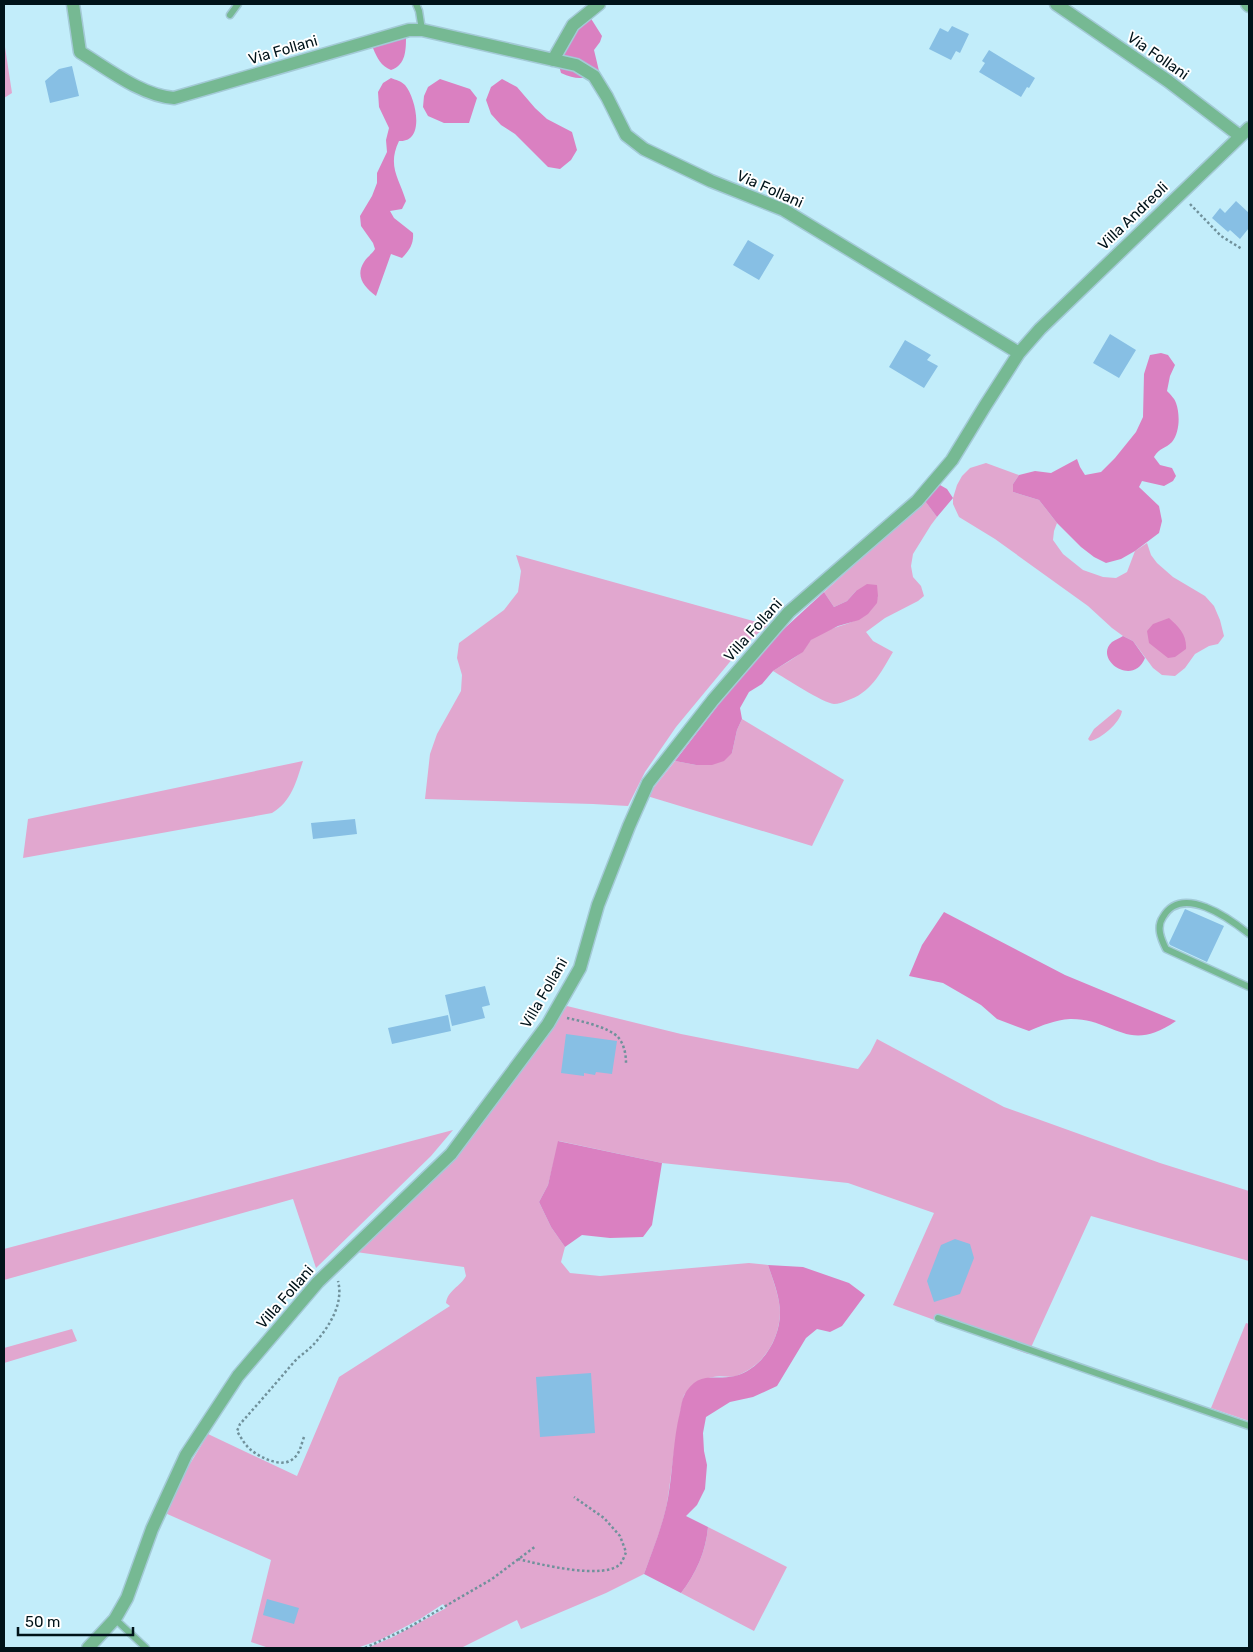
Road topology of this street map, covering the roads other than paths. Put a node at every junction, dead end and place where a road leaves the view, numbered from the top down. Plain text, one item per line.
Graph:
1 (73, 4) edge
2 (238, 4) edge
3 (416, 4) edge
4 (599, 4) edge
5 (1056, 4) edge
6 (230, 15) dead end
7 (422, 30) junction
8 (553, 60) junction
9 (1245, 132) edge
10 (1040, 329) joint
11 (1019, 353) junction
12 (1249, 934) edge
13 (1249, 987) edge
14 (938, 1318) dead end
15 (1249, 1426) edge
16 (116, 1619) junction
17 (88, 1648) edge
18 (146, 1648) edge

1 - 7 street, Via Follani
2 - 6 lane
3 - 7 lane
4 - 8 street
5 - 9 street, Via Follani
7 - 8 street, Via Follani
8 - 11 street, Via Follani
9 - 10 street, Villa Andreoli
10 - 11 street, Villa Follani
11 - 16 street, Villa Follani
12 - 13 lane
14 - 15 lane
16 - 17 street, Villa Follani
16 - 18 lane

